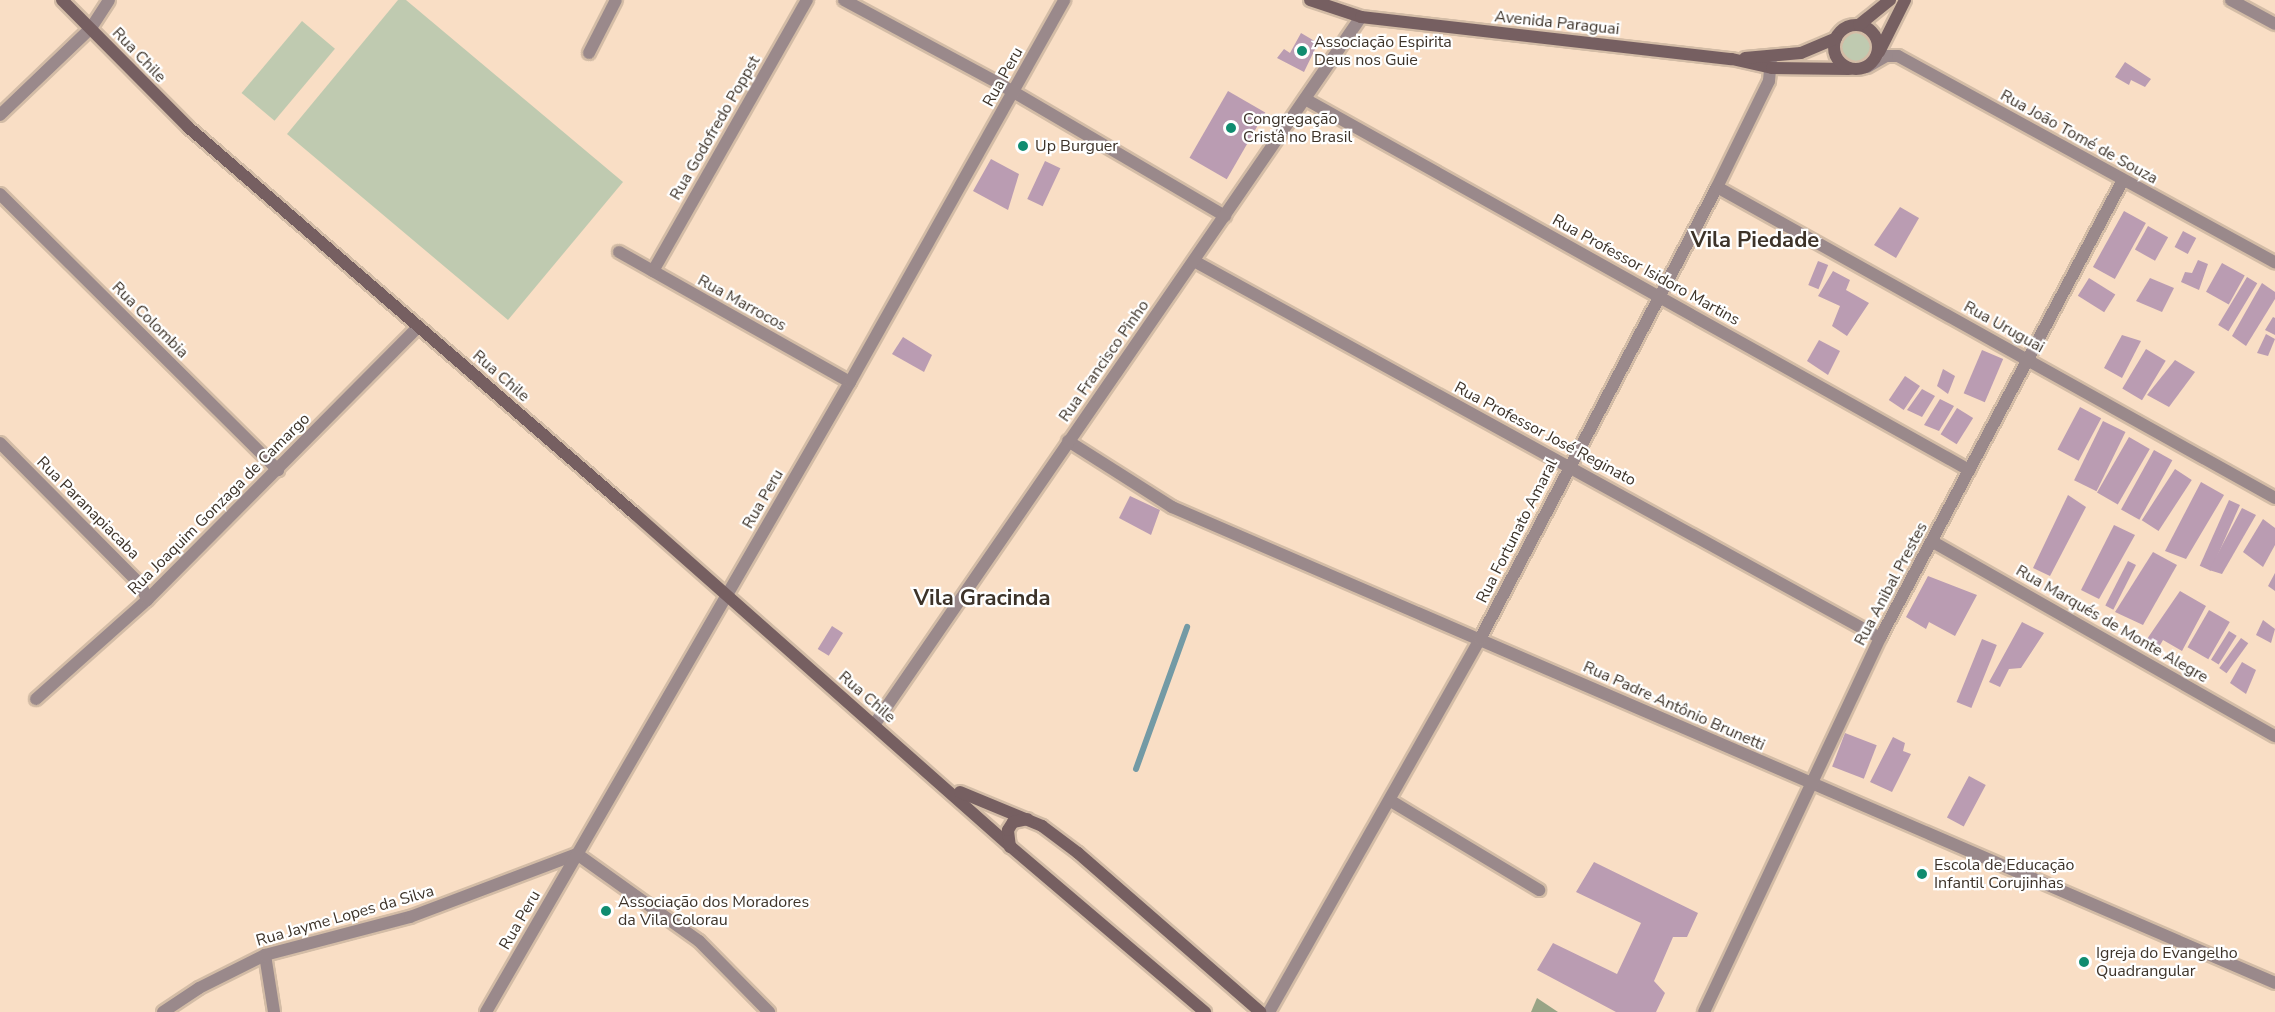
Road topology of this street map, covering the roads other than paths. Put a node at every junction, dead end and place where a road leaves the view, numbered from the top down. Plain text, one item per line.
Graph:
1 (62, 0) edge
2 (109, 0) edge
3 (616, 0) edge
4 (807, 0) edge
5 (844, 0) edge
6 (1064, 0) edge
7 (1310, 0) edge
8 (1890, 0) edge
9 (1905, 0) edge
10 (2231, 0) edge
11 (1361, 17) junction
12 (2275, 24) edge
13 (1858, 25) junction
14 (91, 28) junction
15 (1836, 38) junction
16 (589, 53) dead end
17 (1771, 62) junction
18 (1873, 62) junction
19 (1849, 69) junction
20 (1014, 92) junction
21 (1305, 99) junction
22 (0, 115) edge
23 (2123, 180) junction
24 (1717, 186) junction
25 (0, 194) edge
26 (1225, 216) junction
27 (619, 252) dead end
28 (1194, 261) junction
29 (2275, 262) edge
30 (653, 271) junction
31 (1660, 296) junction
32 (418, 327) junction
33 (2027, 359) junction
34 (850, 382) junction
35 (1068, 441) junction
36 (0, 443) edge
37 (1569, 465) junction
38 (278, 470) junction
39 (1969, 470) junction
40 (2275, 498) edge
41 (1933, 542) junction
42 (726, 596) junction
43 (147, 600) junction
44 (1880, 638) junction
45 (1480, 639) junction
46 (36, 699) dead end
47 (874, 725) junction
48 (2275, 736) edge
49 (927, 770) junction
50 (1809, 783) junction
51 (1391, 801) junction
52 (1029, 819) junction
53 (1011, 847) junction
54 (577, 854) junction
55 (1539, 890) dead end
56 (266, 955) junction
57 (2275, 983) edge
58 (163, 1012) edge
59 (274, 1012) edge
60 (486, 1012) edge
61 (769, 1012) edge
62 (1205, 1012) edge
63 (1260, 1012) edge
64 (1269, 1012) edge
65 (1704, 1012) edge

1 - 14 main road, Rua Chile
2 - 14 street
3 - 16 street
4 - 30 street, Rua Godofredo Poppst
5 - 20 street
6 - 20 street, Rua Peru
7 - 11 main road, Avenida Paraguai
8 - 13 main road
9 - 18 main road
10 - 12 street
11 - 17 main road, Avenida Paraguai
11 - 21 street, Rua Francisco Pinho
13 - 15 main road
13 - 18 main road
14 - 22 street
14 - 32 main road, Rua Chile
15 - 17 main road, Avenida Paraguai
15 - 19 main road
17 - 19 main road, Avenida Paraguai
17 - 24 street, Rua Fortunato Amaral
18 - 19 main road
18 - 23 street, Rua João Tomé de Souza
20 - 26 street
20 - 34 street, Rua Peru
21 - 26 street, Rua Francisco Pinho
21 - 31 street, Rua Professor Isidoro Martins
23 - 29 street, Rua João Tomé de Souza
23 - 33 street, Rua Anibal Prestes
24 - 31 street, Rua Fortunato Amaral
24 - 33 street, Rua Uruguai
25 - 38 street, Rua Colombia
26 - 28 street, Rua Francisco Pinho
27 - 30 street, Rua Marrocos
28 - 35 street, Rua Francisco Pinho
28 - 37 street, Rua Professor José Reginato
30 - 34 street, Rua Marrocos
31 - 37 street, Rua Fortunato Amaral
31 - 39 street, Rua Professor Isidoro Martins
32 - 38 street, Rua Joaquim Gonzaga de Camargo
32 - 42 main road, Rua Chile
33 - 39 street, Rua Anibal Prestes
33 - 40 street, Rua Uruguai
34 - 42 street, Rua Peru
35 - 45 street, Rua Padre Antônio Brunetti
35 - 47 street, Rua Francisco Pinho
36 - 43 street, Rua Paranapiacaba
37 - 44 street, Rua Professor José Reginato
37 - 45 street, Rua Fortunato Amaral
38 - 43 street, Rua Joaquim Gonzaga de Camargo
39 - 41 street, Rua Anibal Prestes
41 - 44 street, Rua Anibal Prestes
41 - 48 street, Rua Marqués de Monte Alegre
42 - 47 main road, Rua Chile
42 - 54 street, Rua Peru
43 - 46 street, Rua Joaquim Gonzaga de Camargo
44 - 50 street, Rua Anibal Prestes
45 - 50 street, Rua Padre Antônio Brunetti
45 - 51 street, Rua Fortunato Amaral
47 - 49 main road, Rua Chile
49 - 52 main road, Rua Chile
49 - 53 main road, Rua Chile
50 - 57 street, Rua Padre Antônio Brunetti
50 - 65 street, Rua Anibal Prestes
51 - 55 street
51 - 64 street, Rua Fortunato Amaral
52 - 53 main road
52 - 63 main road, Rua Chile
53 - 62 main road, Rua Chile
54 - 56 street, Rua Jayme Lopes da Silva
54 - 60 street, Rua Peru
54 - 61 street
56 - 58 street, Rua Jayme Lopes da Silva
56 - 59 street

